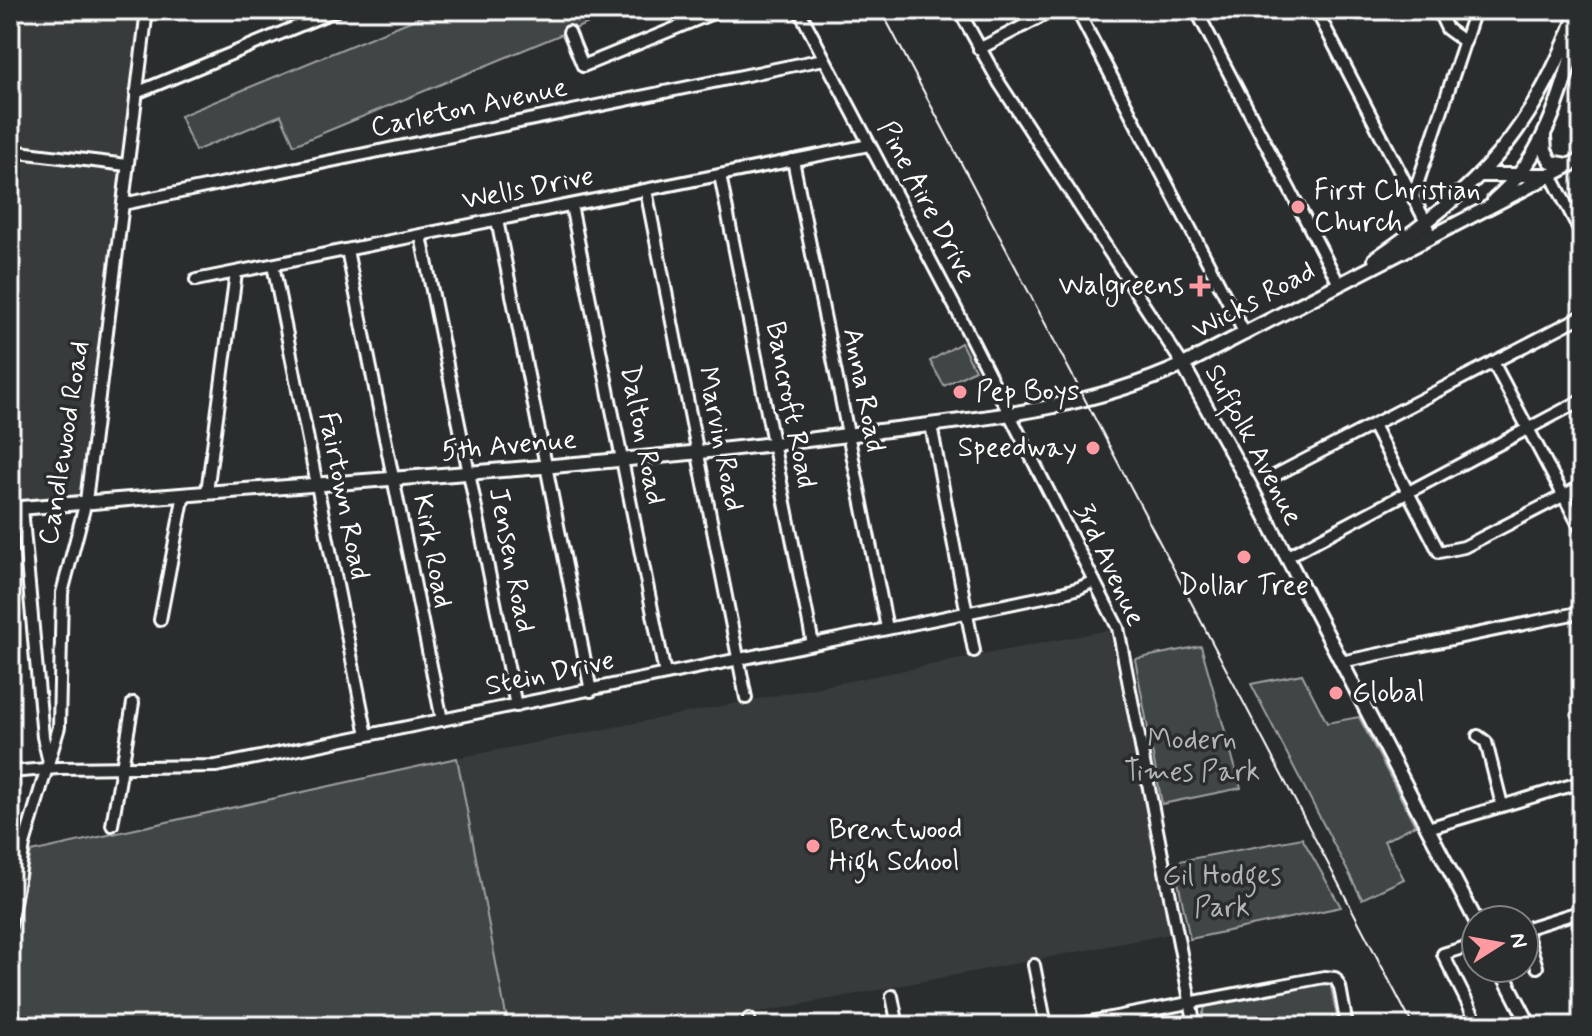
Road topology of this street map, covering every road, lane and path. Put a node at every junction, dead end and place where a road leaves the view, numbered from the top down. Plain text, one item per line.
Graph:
1 (337, 10) edge
2 (720, 10) edge
3 (799, 10) edge
4 (959, 10) edge
5 (1054, 10) edge
6 (1077, 10) edge
7 (1196, 10) edge
8 (1316, 10) edge
9 (1438, 10) edge
10 (1475, 10) edge
11 (1578, 10) edge
12 (148, 12) edge
13 (1582, 19) edge
14 (569, 32) dead end
15 (1465, 42) junction
16 (979, 49) junction
17 (824, 59) junction
18 (136, 93) junction
19 (1544, 137) junction
20 (869, 145) junction
21 (10, 151) edge
22 (793, 160) junction
23 (1577, 162) edge
24 (127, 165) junction
25 (1520, 173) junction
26 (720, 175) junction
27 (1481, 175) junction
28 (1551, 175) junction
29 (646, 190) junction
30 (1413, 197) junction
31 (123, 204) junction
32 (571, 205) junction
33 (497, 220) junction
34 (1466, 221) junction
35 (1427, 224) junction
36 (1582, 235) edge
37 (421, 236) junction
38 (347, 250) junction
39 (1383, 262) junction
40 (273, 265) junction
41 (236, 273) junction
42 (196, 280) dead end
43 (1339, 284) junction
44 (1582, 316) edge
45 (1245, 334) junction
46 (1493, 362) junction
47 (1183, 365) junction
48 (1582, 400) edge
49 (1010, 416) junction
50 (931, 425) junction
51 (1373, 425) junction
52 (1528, 428) junction
53 (848, 435) junction
54 (774, 445) junction
55 (698, 453) junction
56 (622, 461) junction
57 (546, 467) junction
58 (469, 473) junction
59 (1274, 476) dead end
60 (393, 479) junction
61 (316, 484) junction
62 (1582, 486) edge
63 (207, 492) junction
64 (1406, 492) junction
65 (184, 494) junction
66 (1563, 496) junction
67 (86, 501) junction
68 (16, 508) edge
69 (1581, 529) edge
70 (1286, 557) junction
71 (1094, 581) junction
72 (966, 612) junction
73 (1582, 612) edge
74 (160, 620) dead end
75 (887, 628) junction
76 (813, 644) junction
77 (974, 651) dead end
78 (738, 660) junction
79 (1341, 662) junction
80 (665, 674) junction
81 (591, 691) junction
82 (746, 698) dead end
83 (133, 703) dead end
84 (516, 706) junction
85 (442, 720) junction
86 (367, 735) junction
87 (1478, 736) dead end
88 (48, 764) junction
89 (123, 767) junction
90 (10, 772) edge
91 (1582, 782) edge
92 (1502, 805) junction
93 (112, 825) dead end
94 (1428, 828) junction
95 (1467, 904) edge
96 (1582, 911) edge
97 (1540, 924) edge
98 (10, 926) edge
99 (1460, 949) edge
100 (1034, 965) dead end
101 (1508, 984) edge
102 (892, 996) dead end
103 (1190, 1002) junction
104 (898, 1026) edge
105 (1046, 1026) edge
106 (1069, 1026) edge
107 (1195, 1026) edge
108 (1347, 1026) edge
109 (1479, 1026) edge
110 (1530, 1026) edge

1 - 18 street
2 - 14 street
3 - 17 street, Pine Aire Drive
4 - 16 street, Suffolk Avenue
5 - 16 street
6 - 45 street
7 - 43 street
8 - 30 street
9 - 15 street
10 - 15 street
11 - 27 main road
12 - 18 street, Candlewood Road
13 - 19 main road
15 - 30 street
16 - 47 street, Suffolk Avenue
17 - 20 street, Pine Aire Drive
17 - 31 street, Carleton Avenue
18 - 24 street, Candlewood Road
19 - 23 main road
19 - 25 main road
20 - 22 street, Wells Drive
20 - 49 street, Pine Aire Drive
21 - 24 street
22 - 26 street, Wells Drive
22 - 53 street, Anna Road
23 - 28 main road, Wicks Road
24 - 31 street, Candlewood Road
25 - 27 main road
25 - 28 main road
25 - 34 main road
26 - 29 street, Wells Drive
26 - 54 street, Bancroft Road
27 - 35 main road
28 - 34 main road, Wicks Road
28 - 36 street
29 - 32 street, Wells Drive
29 - 55 street, Marvin Road
30 - 35 street
31 - 67 street, Candlewood Road
32 - 33 street, Wells Drive
32 - 56 street, Dalton Road
33 - 37 street, Wells Drive
33 - 57 street
34 - 39 main road, Wicks Road
35 - 39 street
35 - 43 main road
37 - 38 street, Wells Drive
37 - 58 street, Jensen Road
38 - 40 street, Wells Drive
38 - 60 street, Kirk Road
39 - 43 main road, Wicks Road
40 - 41 street, Wells Drive
40 - 61 street, Fairtown Road
41 - 42 street, Wells Drive
41 - 63 street
43 - 45 main road, Wicks Road
44 - 46 street
45 - 47 main road, Wicks Road
46 - 51 street
46 - 52 street
47 - 49 main road, Wicks Road
47 - 70 main road, Suffolk Avenue
48 - 52 street
49 - 50 main road, 5th Avenue
49 - 71 street, 3rd Avenue
50 - 53 main road, 5th Avenue
50 - 72 street
51 - 59 street
51 - 64 street
52 - 64 street
52 - 66 street
53 - 54 main road, 5th Avenue
53 - 75 street, Anna Road
54 - 55 main road, 5th Avenue
54 - 76 street, Bancroft Road
55 - 56 main road, 5th Avenue
55 - 78 street, Marvin Road
56 - 57 main road, 5th Avenue
56 - 80 street, Dalton Road
57 - 58 main road, 5th Avenue
57 - 81 street
58 - 60 main road, 5th Avenue
58 - 84 street, Jensen Road
60 - 61 main road, 5th Avenue
60 - 85 street, Kirk Road
61 - 63 main road, 5th Avenue
61 - 86 street, Fairtown Road
62 - 66 street
63 - 65 main road, 5th Avenue
64 - 66 street
64 - 70 street
65 - 67 main road, 5th Avenue
65 - 74 street
66 - 69 street
67 - 68 main road, 5th Avenue
67 - 88 street, Candlewood Road
68 - 88 street
70 - 79 main road, Suffolk Avenue
71 - 72 street, Stein Drive
71 - 103 street, 3rd Avenue
72 - 75 street, Stein Drive
72 - 77 street
73 - 79 street
75 - 76 street, Stein Drive
76 - 78 street, Stein Drive
78 - 80 street, Stein Drive
78 - 82 street, Marvin Road
79 - 94 main road, Suffolk Avenue
80 - 81 street, Stein Drive
81 - 84 street, Stein Drive
83 - 89 street
84 - 85 street, Stein Drive
85 - 86 street, Stein Drive
86 - 89 street, Stein Drive
87 - 92 street
88 - 89 street, Stein Drive
88 - 90 street, Stein Drive
88 - 98 street, Candlewood Road
89 - 93 street
91 - 92 street
92 - 94 street
94 - 95 main road, Suffolk Avenue
96 - 97 street
99 - 109 street
100 - 105 street
101 - 110 main road
102 - 104 street
103 - 106 street
103 - 107 street, 3rd Avenue
103 - 108 street

